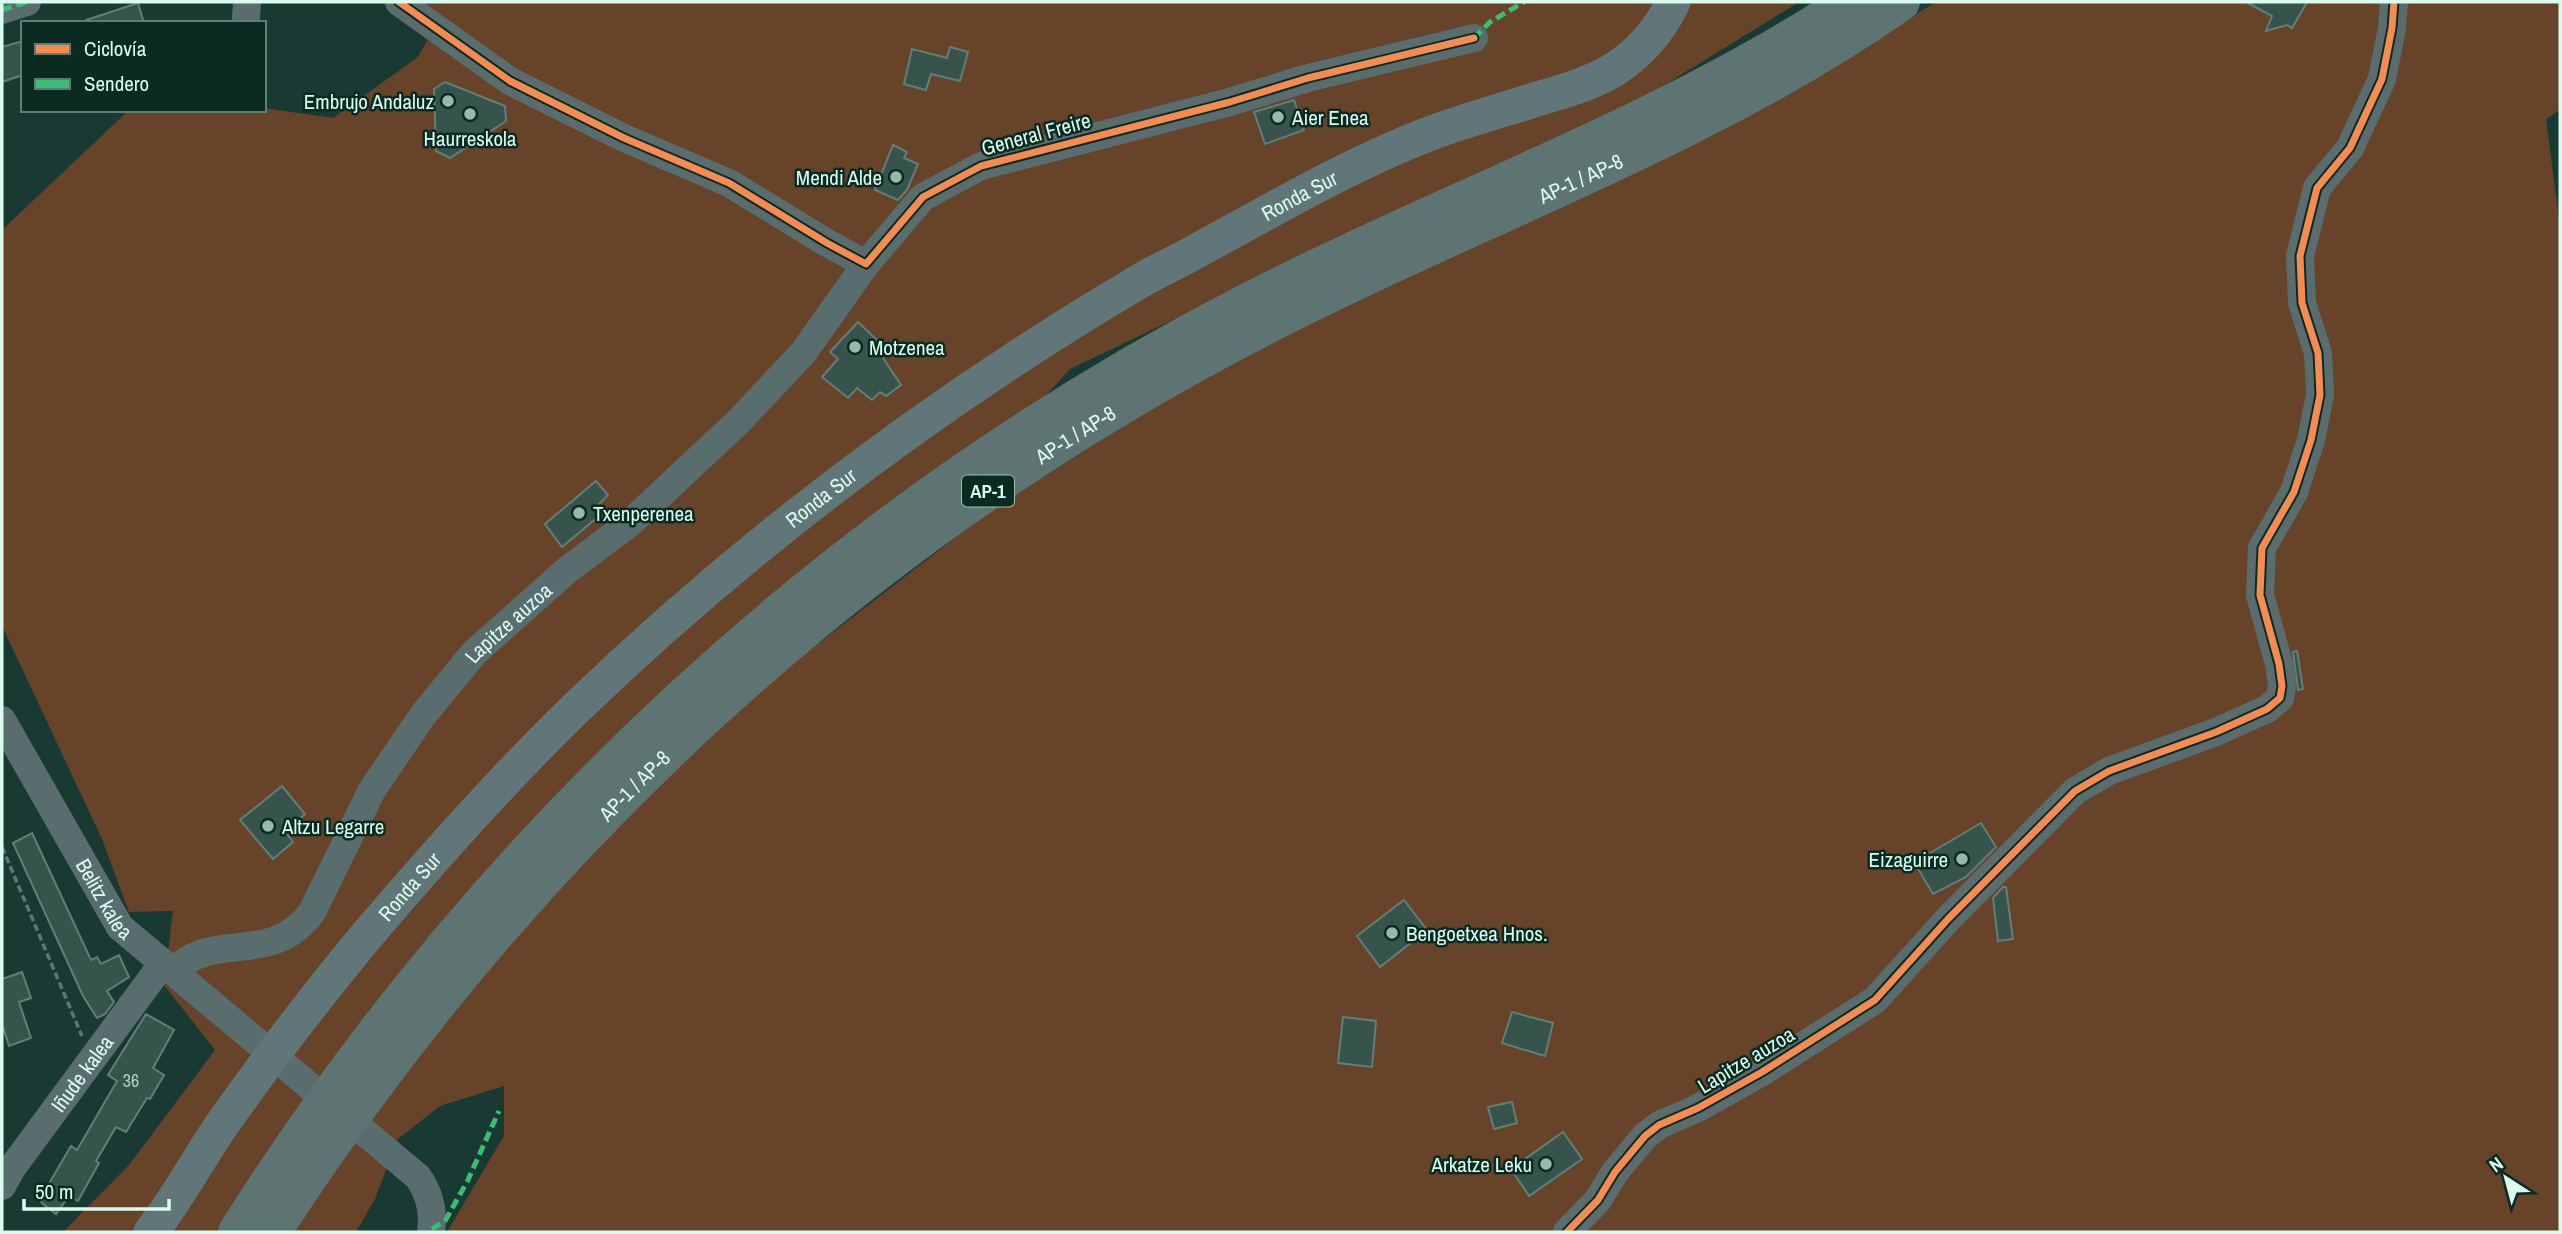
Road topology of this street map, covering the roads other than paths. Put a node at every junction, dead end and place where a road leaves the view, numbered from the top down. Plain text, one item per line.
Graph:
1 (27, 2) edge
2 (399, 2) edge
3 (1673, 2) edge
4 (1849, 2) edge
5 (1901, 2) edge
6 (2394, 2) edge
7 (2, 10) edge
8 (1474, 38) dead end
9 (866, 264) junction
10 (2, 720) edge
11 (168, 967) junction
12 (2, 1186) edge
13 (151, 1232) edge
14 (237, 1232) edge
15 (272, 1232) edge
16 (431, 1232) edge
17 (1567, 1232) edge

1 - 7 street
2 - 9 street
3 - 13 main road, Ronda Sur
4 - 14 highway, AP-1 / AP-8 / AP-1
5 - 15 highway, AP-1 / AP-8 / AP-1
6 - 17 street, Lapitze auzoa
8 - 9 street, General Freire
9 - 11 street, Lapitze auzoa
10 - 11 street, Belitz kalea
11 - 12 street, Iñude kalea
11 - 16 street, Belitz kalea

